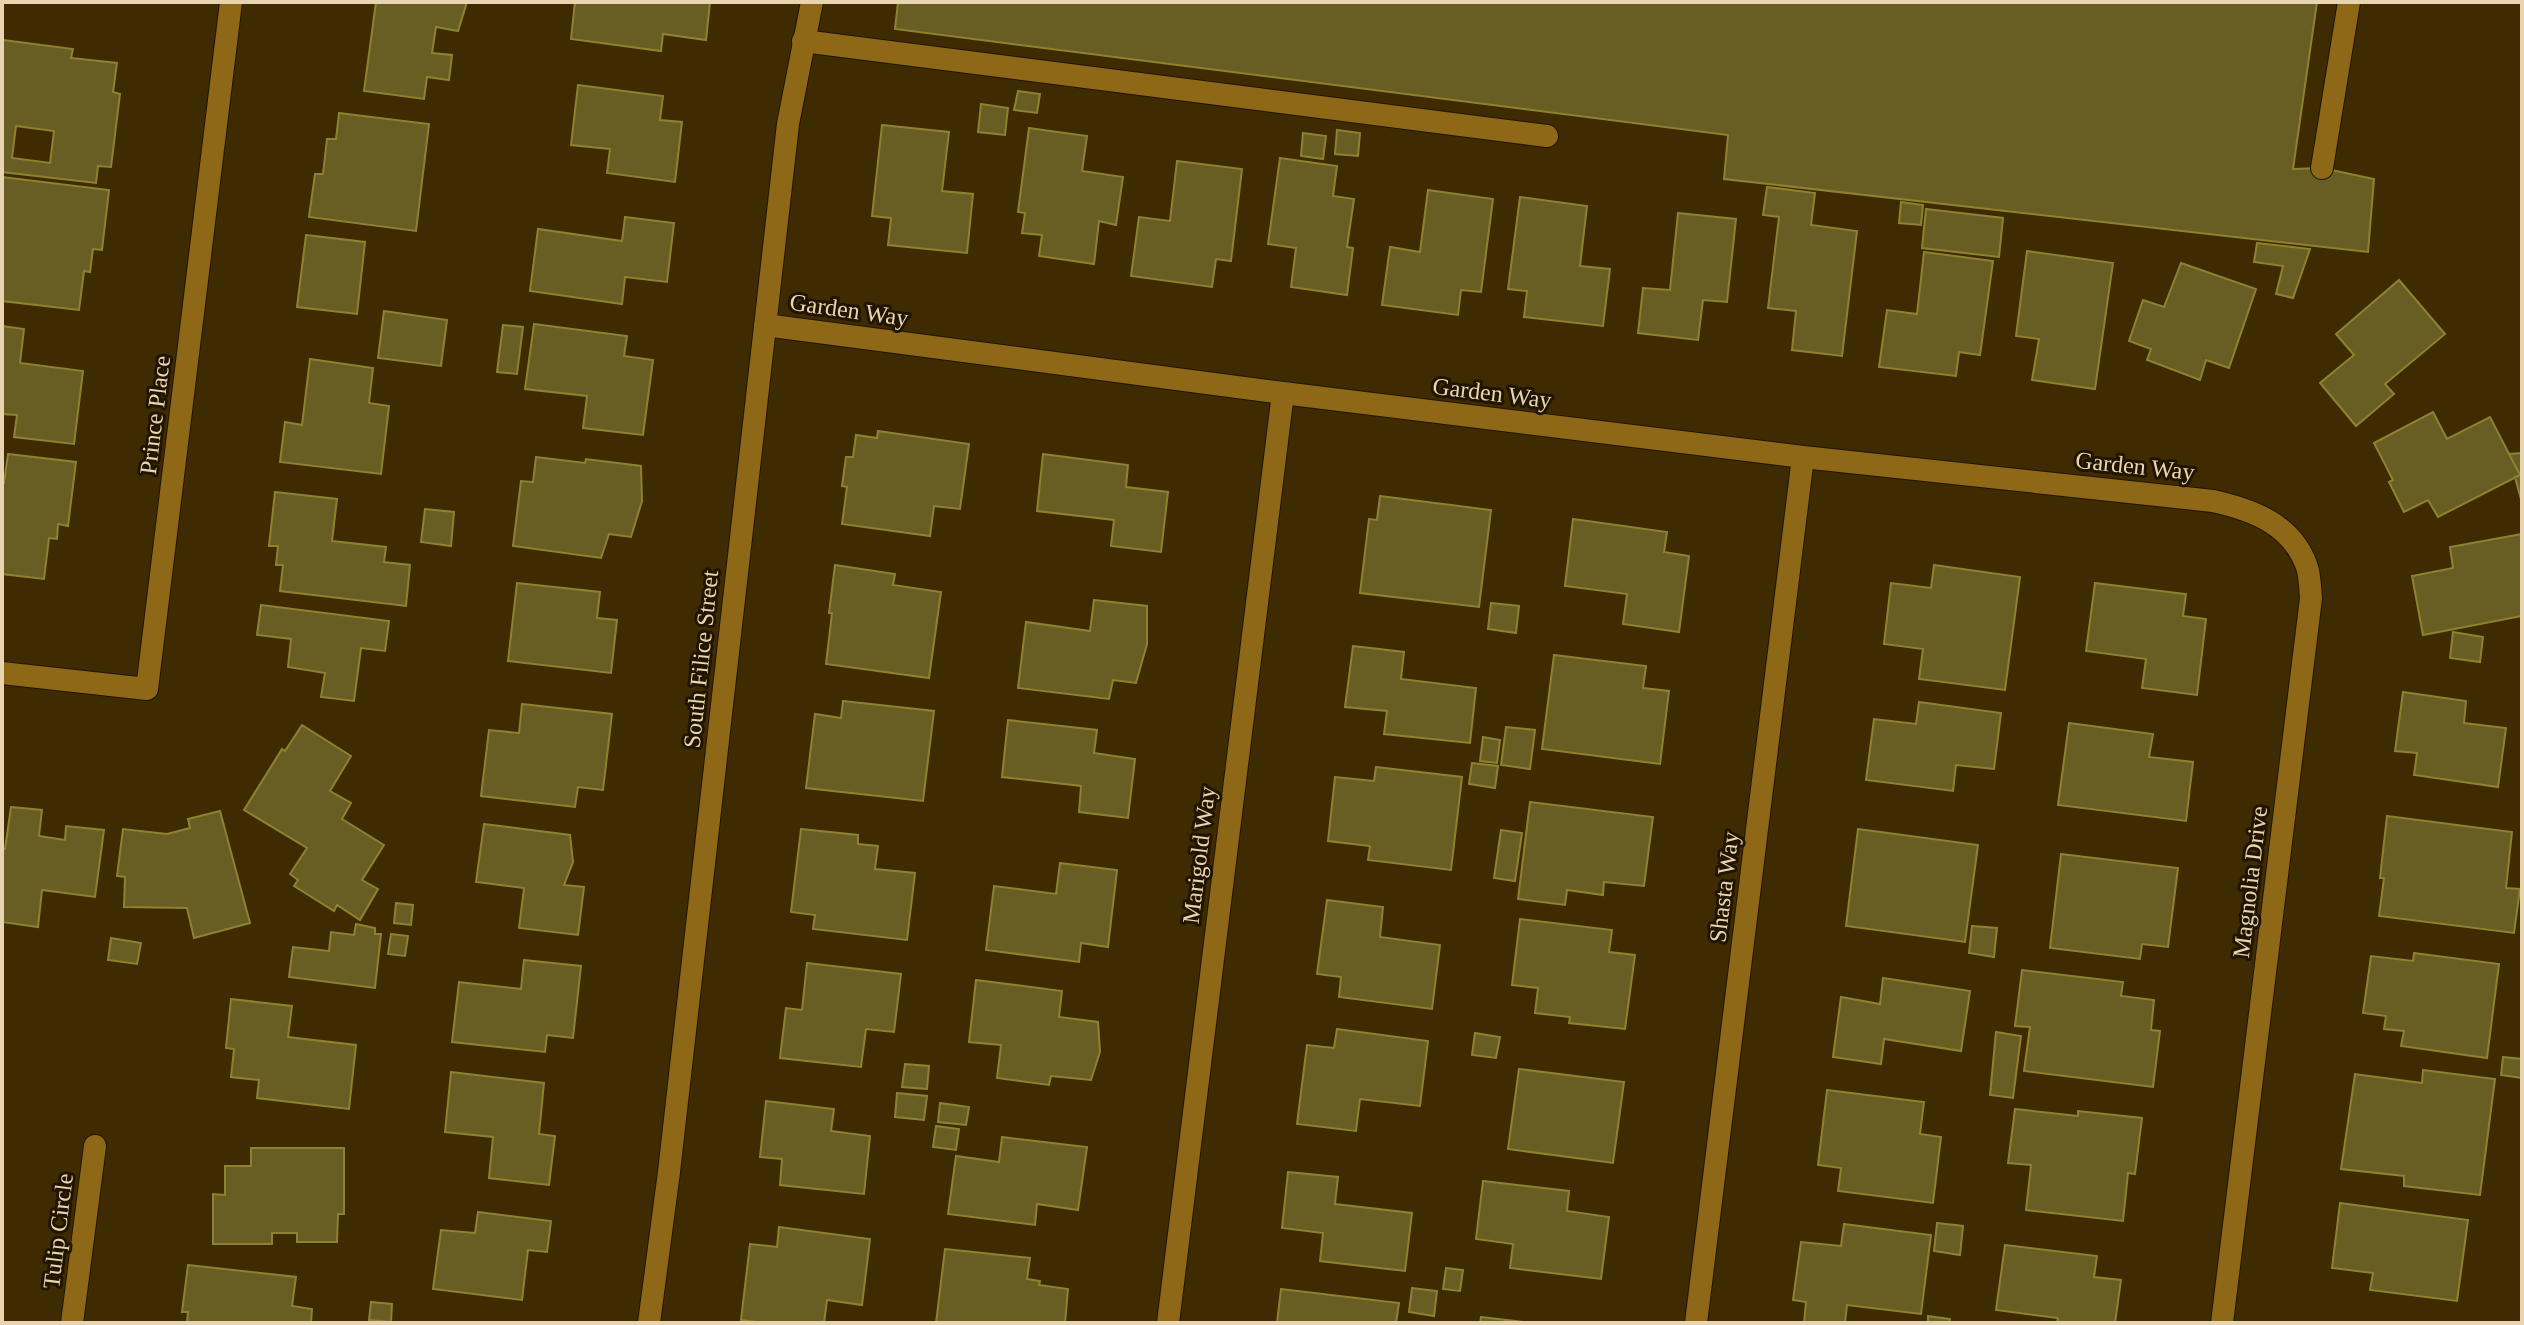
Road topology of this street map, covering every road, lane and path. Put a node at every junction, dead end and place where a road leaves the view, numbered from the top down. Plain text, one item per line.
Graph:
1 (231, 2) edge
2 (812, 2) edge
3 (2349, 2) edge
4 (803, 41) junction
5 (1547, 136) dead end
6 (2322, 168) dead end
7 (765, 325) junction
8 (1283, 393) junction
9 (1803, 457) junction
10 (2213, 501) joint
11 (2, 673) edge
12 (95, 1146) dead end
13 (72, 1323) edge
14 (649, 1323) edge
15 (1168, 1323) edge
16 (1696, 1323) edge
17 (2222, 1323) edge

1 - 11 street, Prince Place
2 - 4 street, South Filice Street
3 - 6 street
4 - 5 street
4 - 7 street, South Filice Street
7 - 8 street, Garden Way
7 - 14 street, South Filice Street
8 - 9 street, Garden Way
8 - 15 street, Marigold Way
9 - 10 street, Garden Way
9 - 16 street, Shasta Way
10 - 17 street, Magnolia Drive
12 - 13 street, Tulip Circle

